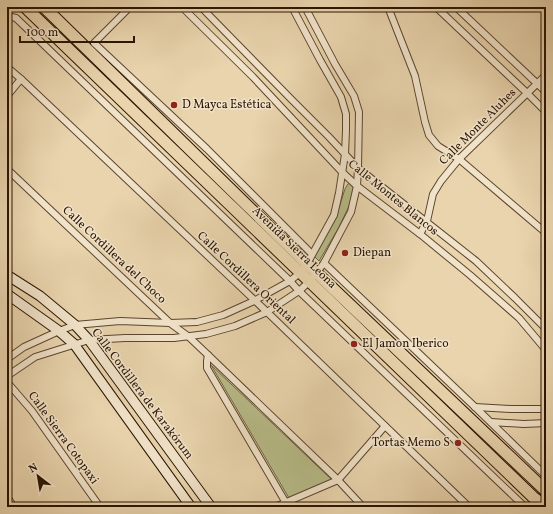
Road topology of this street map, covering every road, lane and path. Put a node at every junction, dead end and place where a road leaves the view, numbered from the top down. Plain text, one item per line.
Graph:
1 (25, 7) edge
2 (44, 7) edge
3 (130, 7) edge
4 (182, 7) edge
5 (201, 7) edge
6 (292, 7) edge
7 (305, 7) edge
8 (388, 7) edge
9 (436, 7) edge
10 (456, 7) edge
11 (7, 16) edge
12 (7, 67) edge
13 (546, 75) edge
14 (21, 79) junction
15 (537, 83) junction
16 (546, 92) edge
17 (527, 93) junction
18 (7, 96) edge
19 (546, 112) edge
20 (345, 154) junction
21 (459, 159) junction
22 (358, 168) junction
23 (7, 169) edge
24 (342, 172) junction
25 (357, 186) junction
26 (230, 196) junction
27 (427, 221) junction
28 (546, 232) edge
29 (420, 234) junction
30 (324, 262) junction
31 (307, 263) junction
32 (7, 275) edge
33 (314, 277) junction
34 (290, 281) junction
35 (299, 291) junction
36 (7, 294) edge
37 (254, 301) junction
38 (267, 312) junction
39 (170, 323) junction
40 (75, 325) junction
41 (546, 329) edge
42 (59, 331) junction
43 (189, 336) junction
44 (89, 340) junction
45 (74, 344) junction
46 (546, 350) edge
47 (208, 355) junction
48 (7, 359) edge
49 (7, 376) edge
50 (7, 382) edge
51 (475, 407) junction
52 (546, 409) edge
53 (491, 422) junction
54 (546, 423) edge
55 (385, 426) junction
56 (546, 476) edge
57 (338, 480) junction
58 (546, 491) edge
59 (7, 497) edge
60 (533, 502) edge
61 (286, 503) junction
62 (14, 507) edge
63 (100, 507) edge
64 (191, 507) edge
65 (211, 507) edge
66 (276, 507) edge
67 (363, 507) edge
68 (468, 507) edge
69 (525, 507) edge
70 (546, 507) edge

1 - 26 highway, Avenida Sierra Leona
2 - 26 highway, Avenida Sierra Leona
3 - 31 street, Avenida Sierra Leona
4 - 24 street, Calle Montes Blancos
5 - 20 street, Calle Montes Blancos
6 - 20 street
7 - 22 street
8 - 21 street
9 - 17 street
10 - 15 street
11 - 34 street
12 - 14 street, Calle Cordillera Oriental
13 - 15 street, Calle Monte Aluhes
14 - 18 street
14 - 37 street, Calle Cordillera Oriental
15 - 16 street
15 - 17 street, Calle Monte Aluhes
17 - 19 street
17 - 21 street, Calle Monte Aluhes
20 - 22 street, Calle Montes Blancos
20 - 24 street
21 - 27 street, Calle Monte Aluhes
21 - 28 street
22 - 25 street
22 - 27 street, Calle Montes Blancos
23 - 39 street, Calle Cordillera del Choco
24 - 25 street, Calle Montes Blancos
24 - 31 street
25 - 29 street, Calle Montes Blancos
25 - 30 street
26 - 31 highway, Avenida Sierra Leona
27 - 29 street, Calle Monte Aluhes
27 - 41 street, Calle Montes Blancos
29 - 46 street, Calle Montes Blancos
30 - 33 street
30 - 51 street, Avenida Sierra Leona
31 - 33 highway, Avenida Sierra Leona
31 - 34 street
32 - 40 street, Calle Cordillera de Karakórum
33 - 35 street
33 - 58 highway, Avenida Sierra Leona
33 - 60 highway, Avenida Sierra Leona
34 - 35 street
34 - 37 street
35 - 38 street
35 - 69 street
36 - 42 street, Calle Cordillera de Karakórum
37 - 38 street, Calle Cordillera Oriental
37 - 39 street
38 - 43 street
38 - 55 street, Calle Cordillera Oriental
39 - 40 street
39 - 43 street, Calle Cordillera del Choco
40 - 42 street
40 - 44 street, Calle Cordillera de Karakórum
42 - 45 street, Calle Cordillera de Karakórum
42 - 48 street
43 - 44 street
43 - 47 street, Calle Cordillera del Choco
44 - 45 street
44 - 65 street, Calle Cordillera de Karakórum
45 - 49 street
45 - 64 street, Calle Cordillera de Karakórum
47 - 57 street, Calle Cordillera del Choco
47 - 61 street
50 - 63 street, Calle Sierra Cotopaxi
51 - 52 street
51 - 53 street, Avenida Sierra Leona
53 - 54 street
53 - 56 street, Avenida Sierra Leona
55 - 57 street
55 - 68 street, Calle Cordillera Oriental
57 - 61 street
57 - 67 street, Calle Cordillera del Choco
59 - 62 street
60 - 70 highway, Avenida Sierra Leona
61 - 66 street

